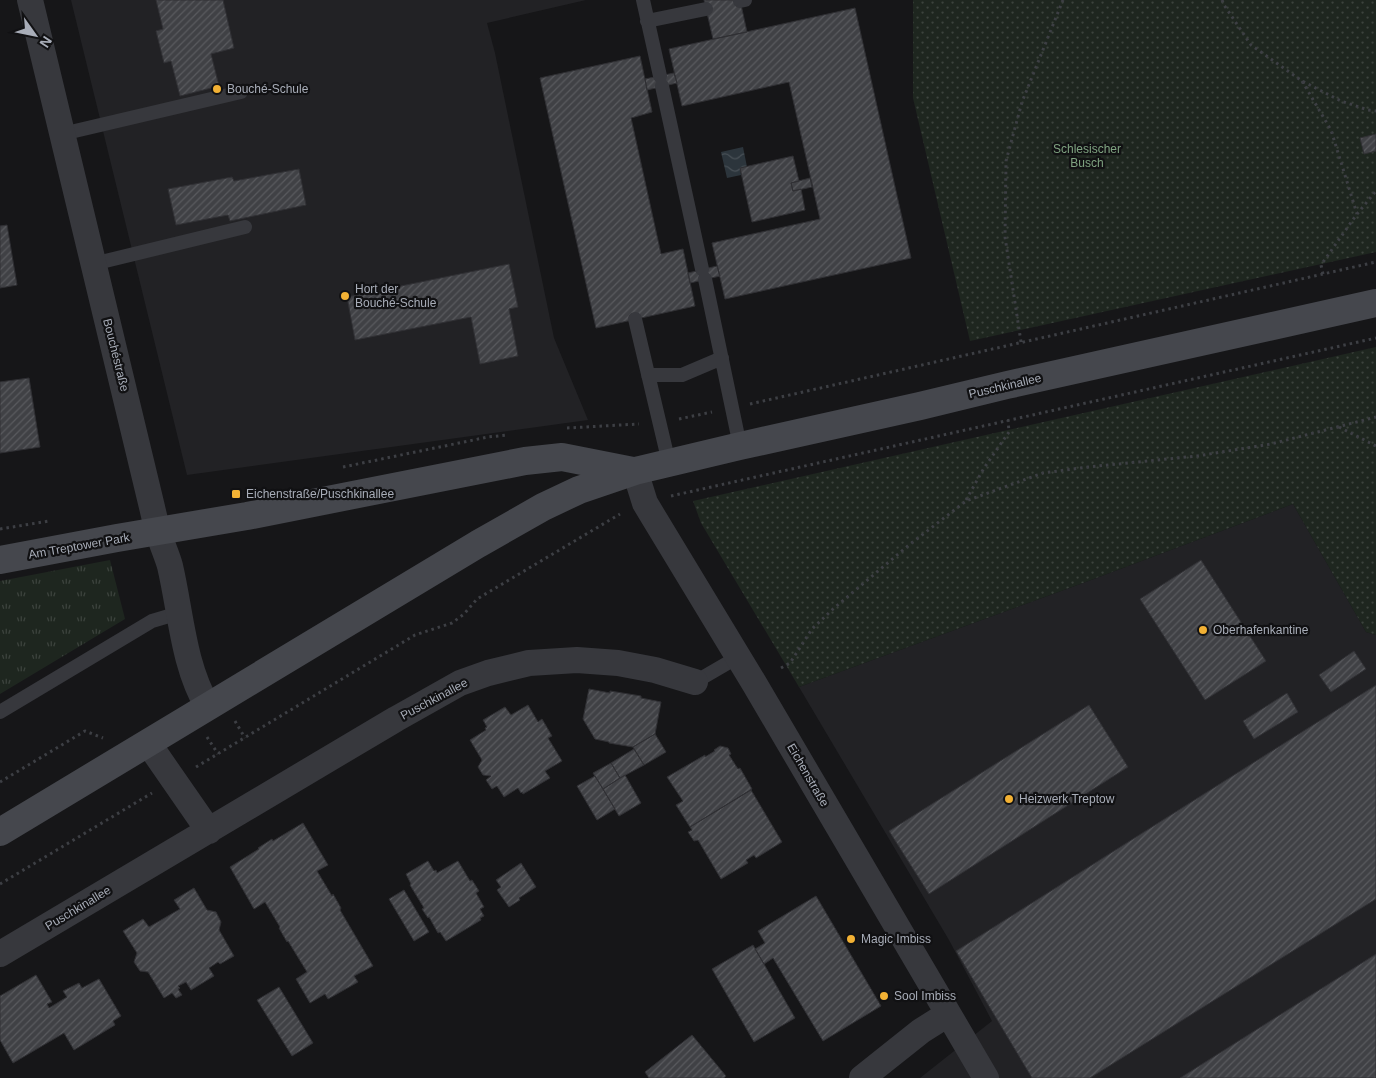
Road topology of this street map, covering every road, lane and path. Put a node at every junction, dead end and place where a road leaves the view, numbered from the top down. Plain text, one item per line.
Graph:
1 (30, 0) edge
2 (642, 0) edge
3 (1064, 0) edge
4 (1222, 0) edge
5 (706, 9) dead end
6 (647, 21) junction
7 (1302, 81) junction
8 (241, 92) dead end
9 (1376, 110) edge
10 (62, 134) junction
11 (1376, 191) edge
12 (1357, 214) junction
13 (245, 227) dead end
14 (1376, 262) edge
15 (94, 264) junction
16 (1323, 274) junction
17 (1376, 303) edge
18 (635, 319) dead end
19 (1376, 338) edge
20 (1020, 342) junction
21 (722, 358) junction
22 (648, 374) junction
23 (732, 408) junction
24 (1376, 417) edge
25 (1008, 420) junction
26 (659, 423) junction
27 (1339, 427) junction
28 (740, 446) junction
29 (1376, 446) edge
30 (669, 463) junction
31 (635, 471) junction
32 (680, 494) dead end
33 (966, 501) junction
34 (614, 517) dead end
35 (56, 519) dead end
36 (0, 529) edge
37 (158, 532) junction
38 (0, 560) edge
39 (179, 612) junction
40 (738, 658) junction
41 (782, 668) dead end
42 (695, 682) joint
43 (208, 707) junction
44 (0, 712) edge
45 (140, 747) junction
46 (173, 780) junction
47 (0, 782) edge
48 (209, 831) junction
49 (0, 832) edge
50 (0, 884) edge
51 (0, 954) edge
52 (948, 1014) junction
53 (862, 1078) edge
54 (986, 1078) edge

1 - 10 street, Bouchéstraße
2 - 6 lane
3 - 20 path
4 - 7 path
5 - 6 lane
6 - 21 lane
7 - 9 path
7 - 12 path
8 - 10 lane
10 - 15 street, Bouchéstraße
11 - 12 path
12 - 16 path
13 - 15 lane
14 - 16 path
15 - 37 street, Bouchéstraße
16 - 20 path
17 - 28 main road, Puschkinallee
18 - 22 lane
19 - 25 path
20 - 23 path
21 - 22 lane
21 - 23 lane
22 - 26 lane
23 - 26 path
23 - 28 lane
24 - 27 path
25 - 32 path
25 - 33 path
26 - 30 lane
27 - 29 path
27 - 33 path
28 - 30 main road, Puschkinallee
30 - 31 main road, Puschkinallee
31 - 37 main road, Puschkinallee
31 - 40 street, Eichenstraße
31 - 43 main road, Puschkinallee
33 - 41 path
34 - 46 path
35 - 36 path
37 - 38 main road, Am Treptower Park
37 - 39 street, Bouchéstraße
39 - 43 street, Bouchéstraße
39 - 44 lane
40 - 42 lane, Puschkinallee
40 - 52 street, Eichenstraße
42 - 48 street, Puschkinallee
43 - 45 main road, Puschkinallee
45 - 46 street
45 - 47 path
45 - 49 main road, Puschkinallee
46 - 48 street
46 - 50 path
48 - 51 street, Puschkinallee
52 - 53 street
52 - 54 street, Eichenstraße

